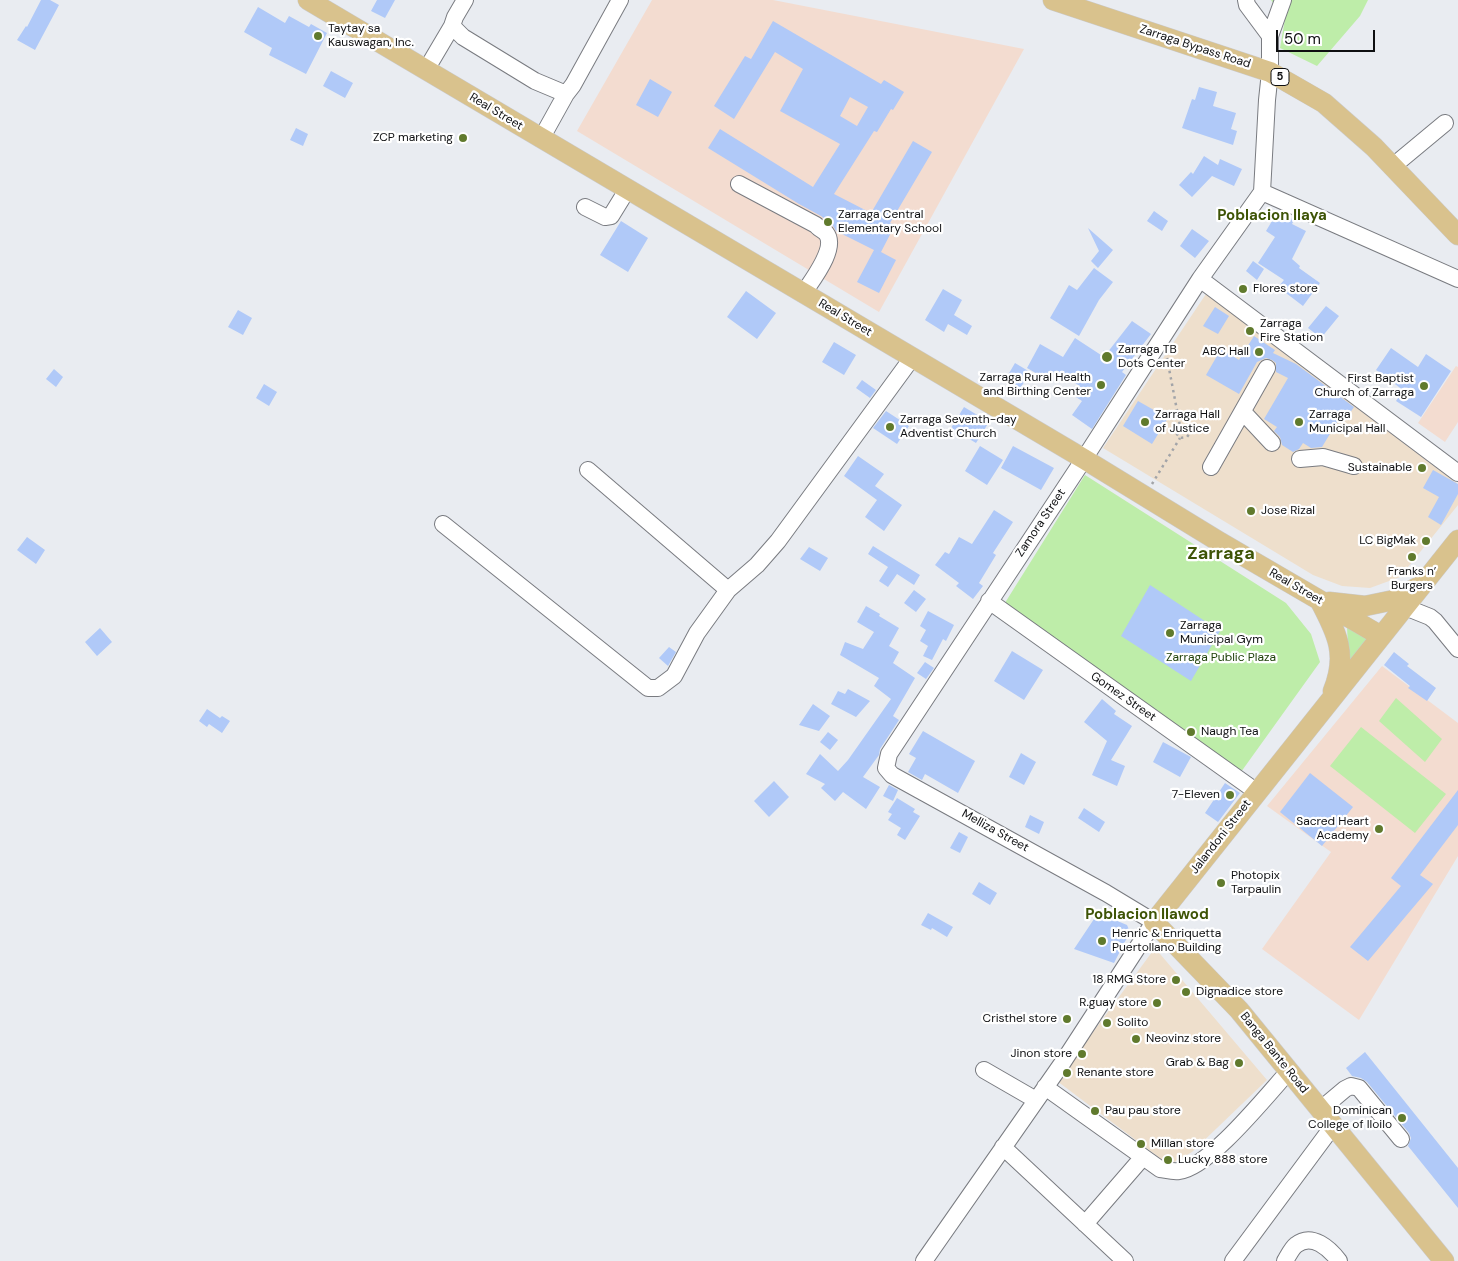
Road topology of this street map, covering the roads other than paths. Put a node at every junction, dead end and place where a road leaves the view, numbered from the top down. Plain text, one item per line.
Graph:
1 (308, 0) edge
2 (465, 0) edge
3 (1053, 0) edge
4 (1246, 0) edge
5 (1282, 0) edge
6 (613, 2) edge
7 (452, 26) junction
8 (1270, 36) junction
9 (426, 70) junction
10 (1270, 72) junction
11 (566, 94) junction
12 (1445, 123) dead end
13 (541, 139) junction
14 (1392, 167) junction
15 (739, 184) dead end
16 (627, 190) junction
17 (1262, 192) junction
18 (585, 207) dead end
19 (1458, 235) edge
20 (1200, 279) junction
21 (1458, 280) edge
22 (803, 294) junction
23 (912, 358) junction
24 (1267, 368) dead end
25 (1243, 412) junction
26 (1272, 443) dead end
27 (1084, 459) junction
28 (1300, 459) dead end
29 (1354, 466) dead end
30 (1211, 467) dead end
31 (588, 470) dead end
32 (1458, 473) edge
33 (443, 524) dead end
34 (1458, 540) edge
35 (1424, 583) junction
36 (728, 590) junction
37 (989, 601) junction
38 (1320, 601) junction
39 (1405, 607) junction
40 (1381, 636) junction
41 (1458, 649) edge
42 (1328, 702) junction
43 (886, 768) joint
44 (1257, 792) junction
45 (1154, 922) junction
46 (984, 1070) dead end
47 (1289, 1071) junction
48 (1041, 1094) junction
49 (1320, 1110) junction
50 (1334, 1126) junction
51 (1401, 1139) dead end
52 (1003, 1147) junction
53 (1143, 1157) junction
54 (1085, 1224) junction
55 (924, 1261) edge
56 (1125, 1261) edge
57 (1233, 1261) edge
58 (1285, 1261) edge
59 (1339, 1261) edge
60 (1444, 1261) edge

1 - 9 main road, Real Street
2 - 7 street
3 - 10 main road, Zarraga Bypass Road / 5
4 - 8 street
5 - 8 street
6 - 11 street
7 - 9 street
7 - 11 street
8 - 10 street
9 - 13 main road, Real Street
10 - 14 main road, Zarraga Bypass Road / 5
10 - 17 street
11 - 13 street
12 - 14 street
13 - 16 main road, Real Street
14 - 19 main road, Zarraga Bypass Road / 5
15 - 22 street
16 - 18 street
16 - 22 main road, Real Street
17 - 20 street, Zamora Street
17 - 21 street
20 - 27 street, Zamora Street
20 - 32 street
22 - 23 main road, Real Street
23 - 27 main road, Real Street
23 - 36 street
24 - 25 street
25 - 26 street
25 - 30 street
27 - 37 street, Zamora Street
27 - 38 main road, Real Street
28 - 29 street
31 - 36 street
33 - 36 street
34 - 35 main road, Jalandoni Street
35 - 38 main road
35 - 39 main road, Jalandoni Street
37 - 43 street, Zamora Street
37 - 44 street, Gomez Street
38 - 40 main road, Real Street
38 - 42 main road
39 - 40 main road, Jalandoni Street
39 - 41 street
40 - 42 main road, Jalandoni Street
42 - 44 main road, Jalandoni Street
43 - 45 street, Melliza Street
44 - 45 main road, Jalandoni Street
45 - 47 main road, Banga Bante Road
45 - 48 street, Jalandoni Street
46 - 48 street
47 - 49 main road, Banga Bante Road
47 - 53 street
48 - 52 street, Jalandoni Street
48 - 53 street
49 - 50 main road, Banga Bante Road
49 - 51 street
50 - 57 street
50 - 60 main road, Banga Bante Road
52 - 54 street
52 - 55 street, Jalandoni Street
53 - 54 street
54 - 56 street
58 - 59 street

